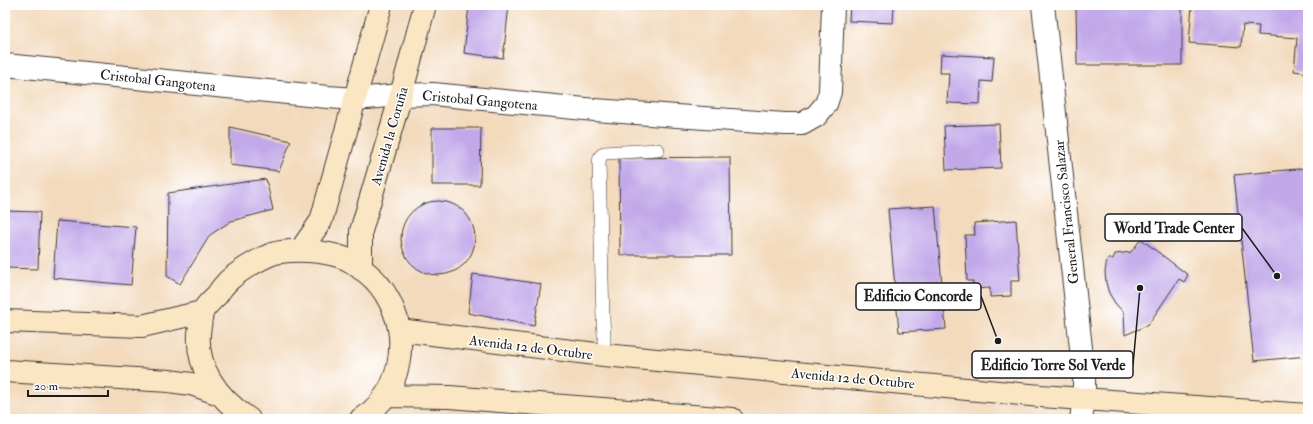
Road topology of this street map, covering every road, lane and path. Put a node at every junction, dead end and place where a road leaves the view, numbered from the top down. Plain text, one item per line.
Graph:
1 (381, 5) edge
2 (425, 5) edge
3 (833, 5) edge
4 (1043, 5) edge
5 (5, 65) edge
6 (401, 95) junction
7 (355, 99) junction
8 (658, 150) dead end
9 (300, 251) junction
10 (361, 268) junction
11 (202, 312) junction
12 (5, 321) edge
13 (399, 330) junction
14 (604, 355) junction
15 (5, 371) edge
16 (218, 394) junction
17 (386, 396) junction
18 (1082, 409) edge
19 (1308, 415) edge
20 (241, 417) edge
21 (361, 419) edge
22 (732, 419) edge

1 - 7 main road
2 - 6 main road, Avenida la Coruña
3 - 6 street, Cristobal Gangotena
4 - 18 street, General Francisco Salazar
5 - 7 street, Cristobal Gangotena
6 - 7 street, Cristobal Gangotena
6 - 10 main road, Avenida la Coruña
7 - 9 main road
8 - 14 lane
9 - 10 main road
9 - 11 main road
10 - 13 main road
11 - 12 main road
11 - 16 main road
13 - 14 main road, Avenida 12 de Octubre
13 - 17 main road
14 - 18 main road, Avenida 12 de Octubre
15 - 16 main road
16 - 20 main road
17 - 21 main road
17 - 22 main road
18 - 19 main road, Avenida 12 de Octubre

